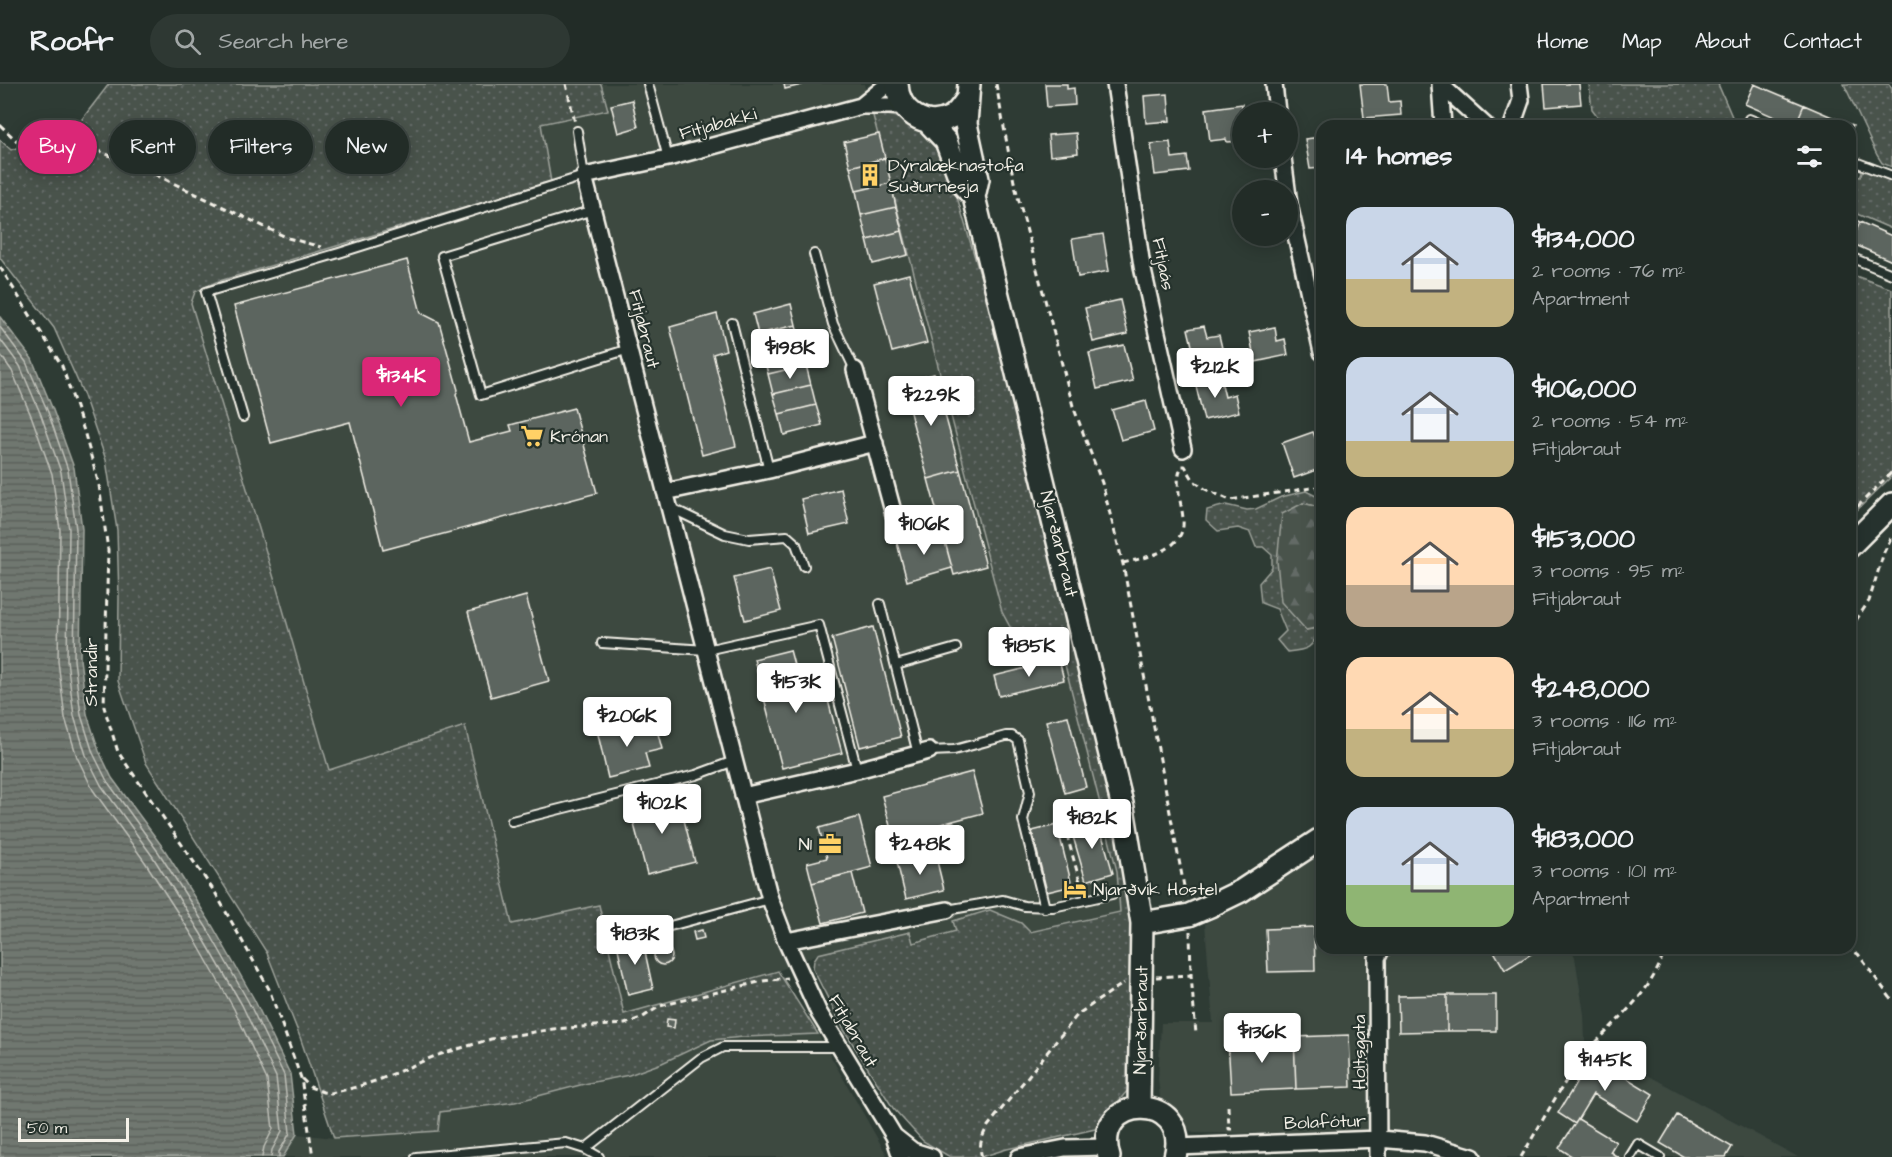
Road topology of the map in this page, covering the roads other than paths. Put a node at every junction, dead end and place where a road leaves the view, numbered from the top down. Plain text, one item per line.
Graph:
1 (648, 84) edge
2 (888, 84) edge
3 (897, 84) edge
4 (1115, 84) edge
5 (1274, 84) edge
6 (1440, 84) edge
7 (1519, 84) edge
8 (968, 92) edge
9 (1276, 102) edge
10 (861, 106) junction
11 (904, 106) junction
12 (1443, 120) edge
13 (1479, 120) edge
14 (1514, 120) edge
15 (927, 121) junction
16 (578, 130) road end
17 (668, 158) junction
18 (1856, 161) edge
19 (1284, 168) edge
20 (584, 176) junction
21 (1892, 176) edge
22 (974, 197) junction
23 (593, 210) junction
24 (814, 254) dead end
25 (1856, 259) edge
26 (1892, 274) edge
27 (732, 323) dead end
28 (1316, 325) edge
29 (629, 349) junction
30 (855, 370) joint
31 (243, 417) dead end
32 (875, 442) junction
33 (1183, 449) dead end
34 (769, 470) junction
35 (667, 500) junction
36 (1892, 504) edge
37 (894, 515) dead end
38 (1856, 540) edge
39 (804, 566) dead end
40 (880, 604) dead end
41 (603, 643) dead end
42 (956, 648) dead end
43 (706, 651) junction
44 (896, 665) junction
45 (924, 752) junction
46 (734, 761) junction
47 (857, 770) junction
48 (743, 796) junction
49 (512, 821) dead end
50 (1316, 842) edge
51 (1112, 894) dead end
52 (770, 899) junction
53 (1045, 908) junction
54 (947, 910) joint
55 (1142, 923) junction
56 (670, 926) dead end
57 (786, 941) junction
58 (1379, 954) edge
59 (839, 1047) junction
60 (1139, 1107) junction
61 (1379, 1139) junction
62 (585, 1149) junction
63 (1220, 1151) edge
64 (1107, 1152) edge
65 (1176, 1152) edge
66 (910, 1155) edge
67 (416, 1157) edge
68 (599, 1157) edge
69 (932, 1157) edge
70 (1019, 1157) edge
71 (1378, 1157) edge
72 (1473, 1157) edge
73 (1630, 1157) edge
74 (1660, 1157) edge

1 - 17 lane
2 - 10 street, Fitjabakki
3 - 11 main road
4 - 33 street, Fitjaás
5 - 9 street
6 - 12 street
6 - 13 street
7 - 14 street
8 - 15 main road, Njarðarbraut
8 - 22 main road, Njarðarbraut
10 - 11 street, Fitjabakki
10 - 17 street, Fitjabakki
11 - 15 main road, Njarðarbraut
15 - 22 main road, Njarðarbraut
16 - 20 lane
17 - 20 street, Fitjabakki
18 - 21 lane
19 - 28 street
20 - 23 street, Fitjabraut
20 - 31 lane
22 - 55 main road, Njarðarbraut
23 - 29 street, Fitjabraut
23 - 29 lane
24 - 30 lane
25 - 26 lane
27 - 34 lane
29 - 35 street, Fitjabraut
30 - 32 street
32 - 34 street
32 - 37 street
34 - 35 street
35 - 39 lane
35 - 43 street, Fitjabraut
36 - 38 main road
40 - 44 lane
41 - 43 lane
42 - 44 lane
43 - 46 street, Fitjabraut
43 - 47 lane
44 - 45 lane
45 - 47 street
45 - 53 lane
46 - 48 street, Fitjabraut
46 - 49 lane
47 - 48 street
48 - 52 street, Fitjabraut
50 - 55 main road
51 - 53 lane
52 - 56 lane
52 - 57 street, Fitjabraut
53 - 54 lane
54 - 57 street
55 - 60 main road, Njarðarbraut
57 - 59 street, Fitjabraut
58 - 61 street, Holtsgata
59 - 62 lane
59 - 66 street, Fitjabraut
60 - 64 main road
60 - 65 main road
61 - 63 street, Bolafótur
61 - 71 street, Holtsgata
61 - 72 street, Bolafótur
62 - 67 lane
62 - 68 lane
63 - 65 street, Bolafótur
64 - 70 street
66 - 69 street, Fitjabraut
73 - 74 lane

